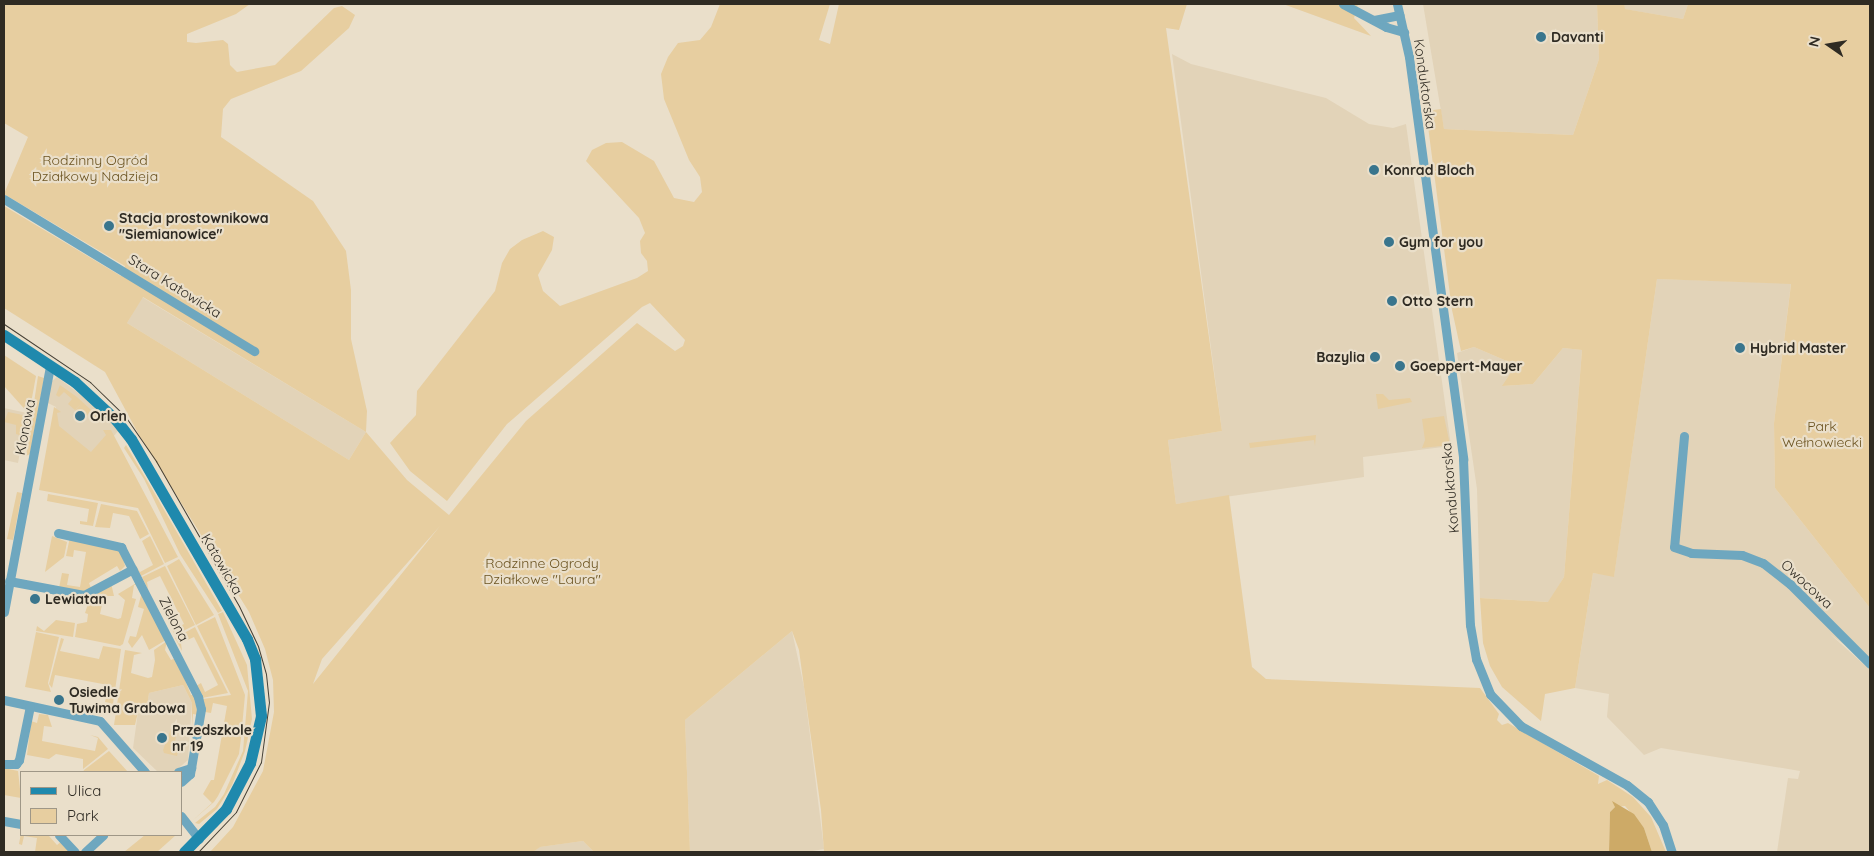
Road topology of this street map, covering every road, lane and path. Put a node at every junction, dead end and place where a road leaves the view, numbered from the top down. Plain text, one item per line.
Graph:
1 (1343, 4) edge
2 (1397, 4) edge
3 (1400, 15) junction
4 (1374, 20) junction
5 (1404, 32) junction
6 (4, 200) edge
7 (4, 335) edge
8 (254, 351) dead end
9 (50, 366) junction
10 (1684, 436) dead end
11 (58, 533) dead end
12 (133, 569) junction
13 (7, 584) edge
14 (4, 612) edge
15 (1870, 664) edge
16 (4, 700) edge
17 (30, 706) junction
18 (4, 764) edge
19 (191, 768) junction
20 (144, 771) edge
21 (181, 771) edge
22 (182, 781) edge
23 (182, 817) edge
24 (4, 821) edge
25 (20, 824) edge
26 (60, 836) edge
27 (102, 836) edge
28 (199, 839) junction
29 (75, 852) edge
30 (85, 852) edge
31 (184, 852) edge
32 (1672, 852) edge

1 - 4 street, Konduktorska
2 - 3 street, Konduktorska
3 - 4 street
3 - 5 street, Konduktorska
4 - 5 street, Konduktorska
5 - 32 street, Konduktorska
6 - 8 street, Stara Katowicka
7 - 9 main road, Katowicka
9 - 13 street, Klonowa
9 - 28 main road, Katowicka
10 - 15 street, Owocowa
11 - 12 street, Zielona
12 - 13 street
12 - 19 street, Zielona
13 - 14 street, Klonowa
16 - 17 street
17 - 18 street
17 - 20 street
19 - 21 street
19 - 22 street, Zielona
23 - 28 street
24 - 25 street
26 - 29 street
27 - 30 street
28 - 31 main road, Katowicka

